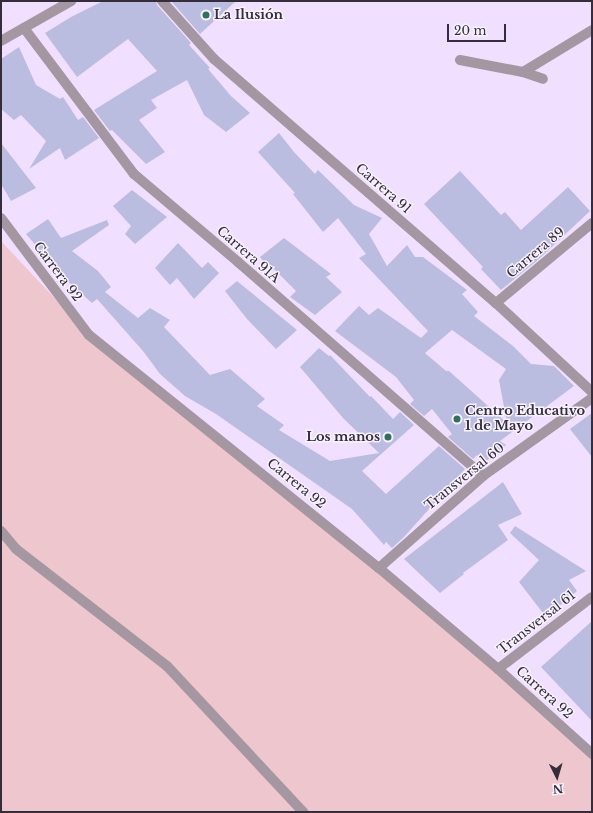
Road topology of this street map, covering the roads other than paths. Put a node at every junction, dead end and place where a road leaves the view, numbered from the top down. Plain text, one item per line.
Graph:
1 (71, 1) edge
2 (162, 1) edge
3 (24, 28) junction
4 (592, 30) edge
5 (1, 41) edge
6 (460, 60) dead end
7 (523, 72) junction
8 (543, 79) dead end
9 (1, 218) edge
10 (592, 223) edge
11 (496, 303) junction
12 (592, 392) edge
13 (592, 398) edge
14 (483, 476) junction
15 (1, 531) edge
16 (379, 568) junction
17 (592, 597) edge
18 (498, 669) junction
19 (592, 754) edge
20 (303, 812) edge

1 - 3 street
2 - 11 street, Carrera 91
3 - 5 street
3 - 14 street, Carrera 91A
4 - 7 street
6 - 7 street
7 - 8 street
9 - 16 street, Carrera 92
10 - 11 street, Carrera 89
11 - 12 street, Carrera 91
13 - 14 street, Transversal 60
14 - 16 street, Transversal 60
15 - 20 street
16 - 18 street, Carrera 92
17 - 18 street, Transversal 61
18 - 19 street, Carrera 92

